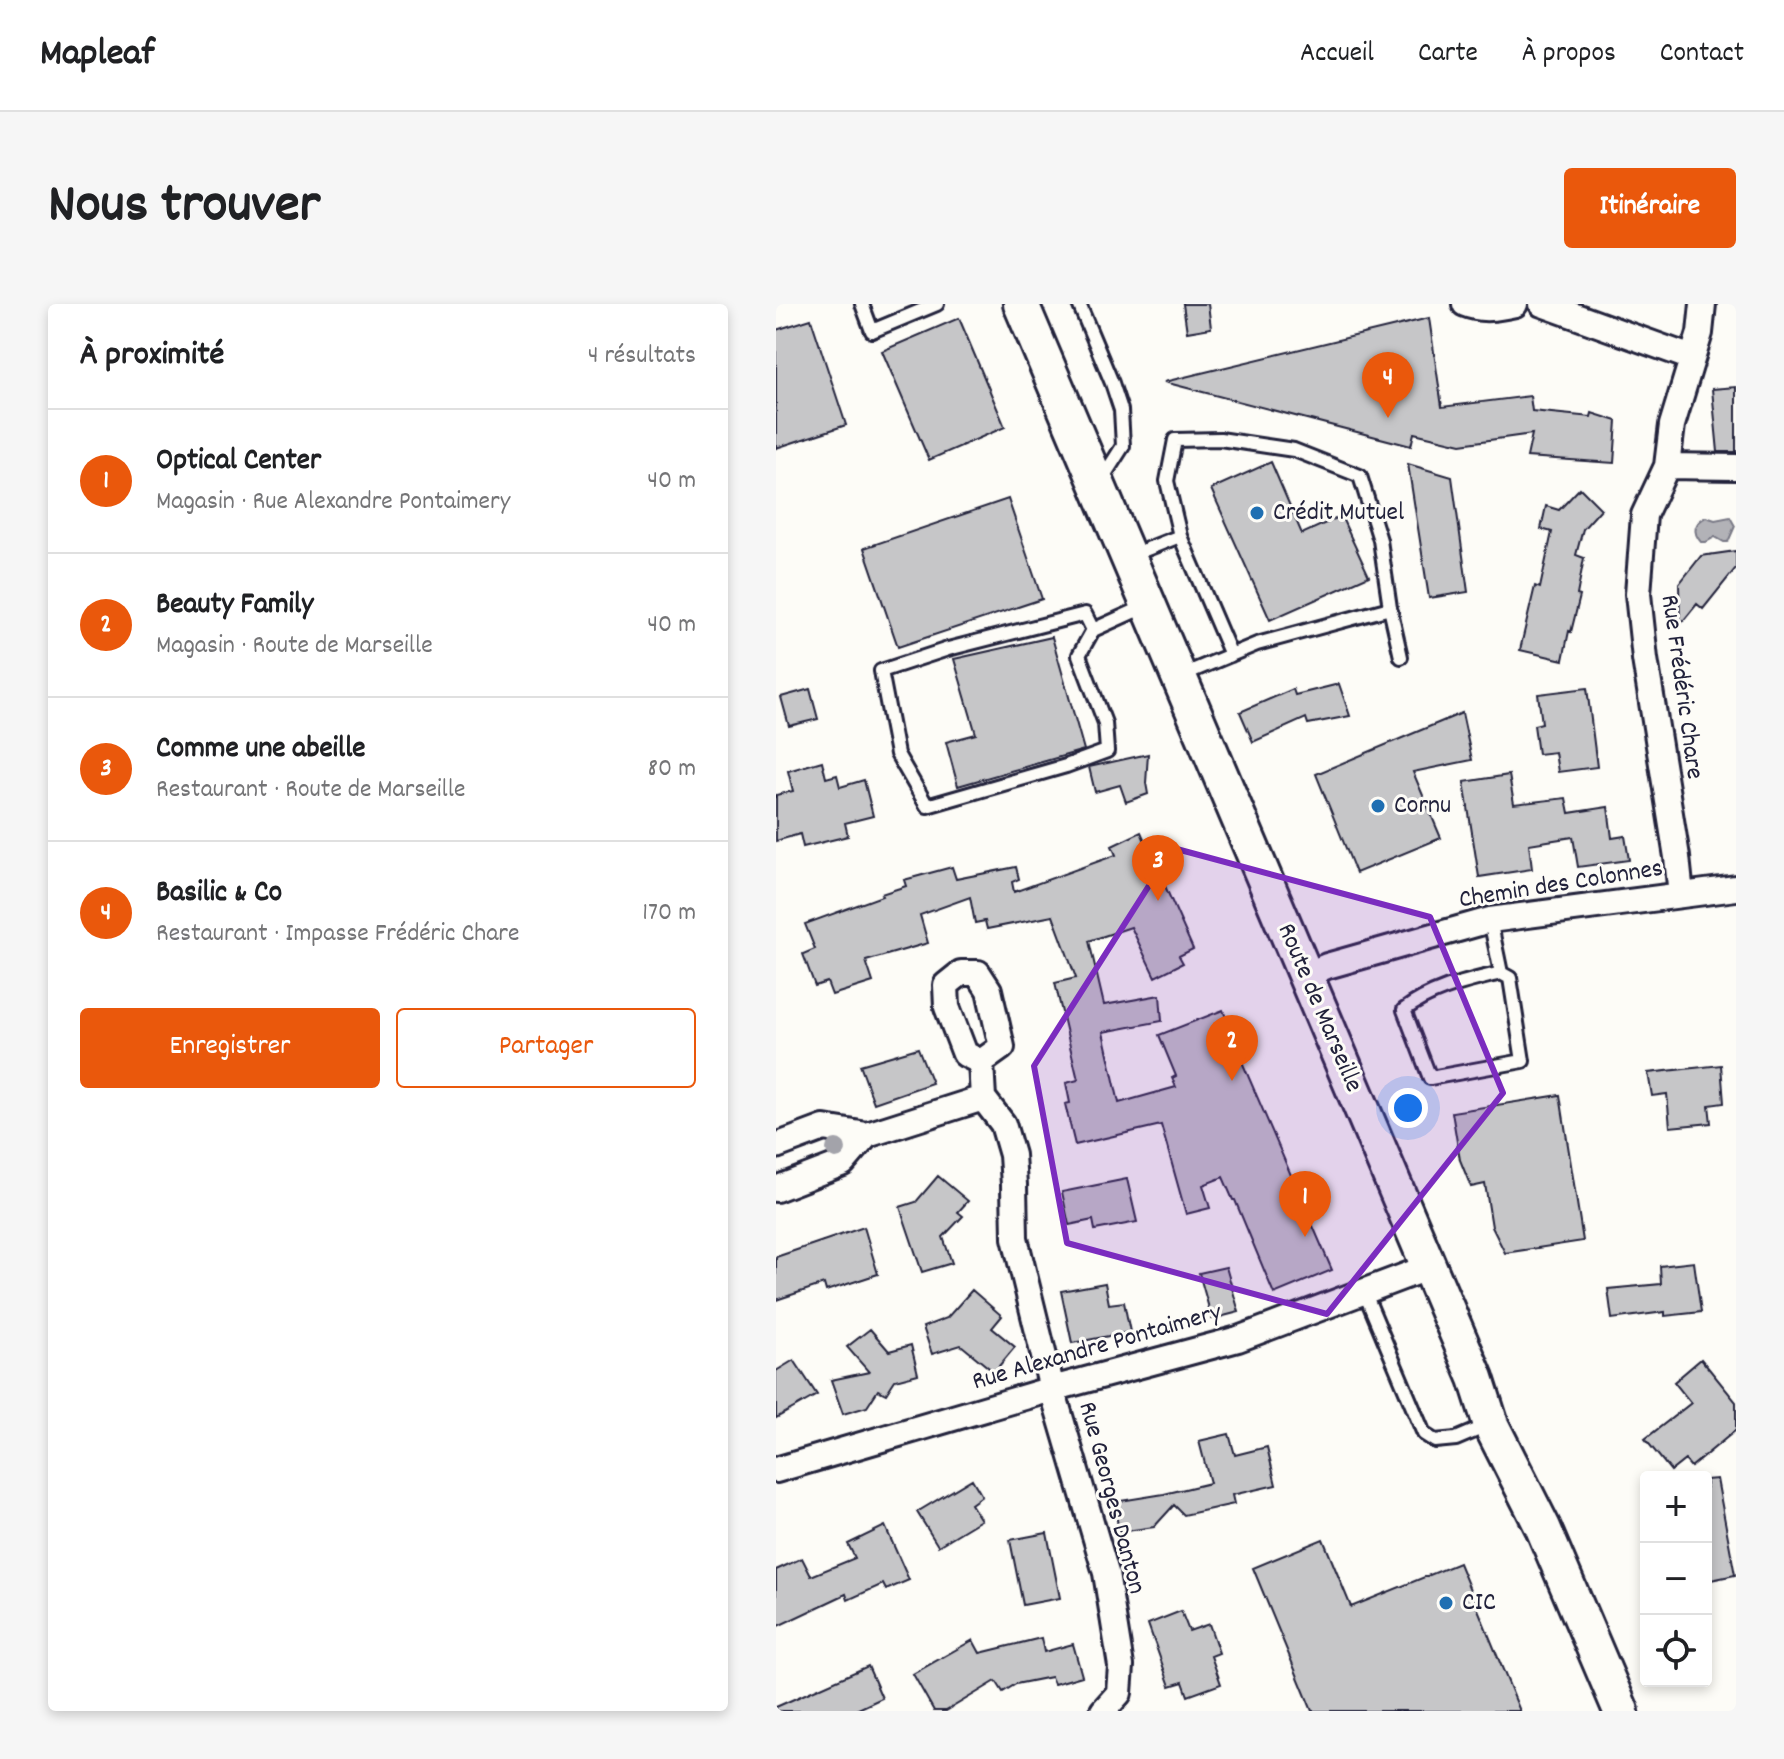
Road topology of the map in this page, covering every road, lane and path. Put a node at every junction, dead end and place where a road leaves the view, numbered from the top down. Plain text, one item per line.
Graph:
1 (862, 304) edge
2 (937, 304) edge
3 (1021, 304) edge
4 (1079, 304) edge
5 (1465, 304) edge
6 (1515, 304) edge
7 (1703, 304) edge
8 (1547, 305) edge
9 (1692, 358) junction
10 (1667, 466) junction
11 (1736, 467) edge
12 (1098, 485) junction
13 (1180, 536) junction
14 (1129, 557) junction
15 (1149, 605) junction
16 (1390, 608) junction
17 (1093, 630) junction
18 (1231, 655) junction
19 (1401, 657) dead end
20 (1179, 676) junction
21 (1736, 888) edge
22 (1681, 895) junction
23 (1490, 920) junction
24 (1501, 973) junction
25 (1306, 975) junction
26 (981, 1062) dead end
27 (983, 1098) junction
28 (867, 1135) junction
29 (776, 1146) edge
30 (776, 1189) edge
31 (1429, 1267) junction
32 (1364, 1291) junction
33 (1052, 1389) junction
34 (1491, 1425) junction
35 (776, 1470) edge
36 (1103, 1711) edge
37 (1621, 1711) edge

1 - 2 lane
3 - 12 main road, Route de Marseille
4 - 12 lane
5 - 6 street
7 - 9 street, Rue Frédéric Chare
8 - 9 street
9 - 10 street, Rue Frédéric Chare
10 - 11 street
10 - 22 street, Rue Frédéric Chare
12 - 14 main road, Route de Marseille
13 - 14 lane
13 - 16 lane
13 - 18 lane
14 - 15 main road, Route de Marseille
15 - 17 lane
15 - 20 main road, Route de Marseille
16 - 18 lane
16 - 19 lane
17 - 17 lane
18 - 20 lane
20 - 25 main road, Route de Marseille
21 - 22 street, Chemin des Colonnes
22 - 23 street, Chemin des Colonnes
23 - 24 lane
23 - 25 street, Chemin des Colonnes
24 - 24 lane
25 - 31 main road, Route de Marseille
26 - 27 street
27 - 28 street
27 - 33 street, Rue Georges Danton
28 - 29 street
28 - 30 street
31 - 32 street, Rue Alexandre Pontaimery
31 - 34 main road, Route de Marseille
32 - 33 street, Rue Alexandre Pontaimery
32 - 34 lane
33 - 35 street, Rue Alexandre Pontaimery
33 - 36 street, Rue Georges Danton
34 - 37 main road, Route de Marseille

